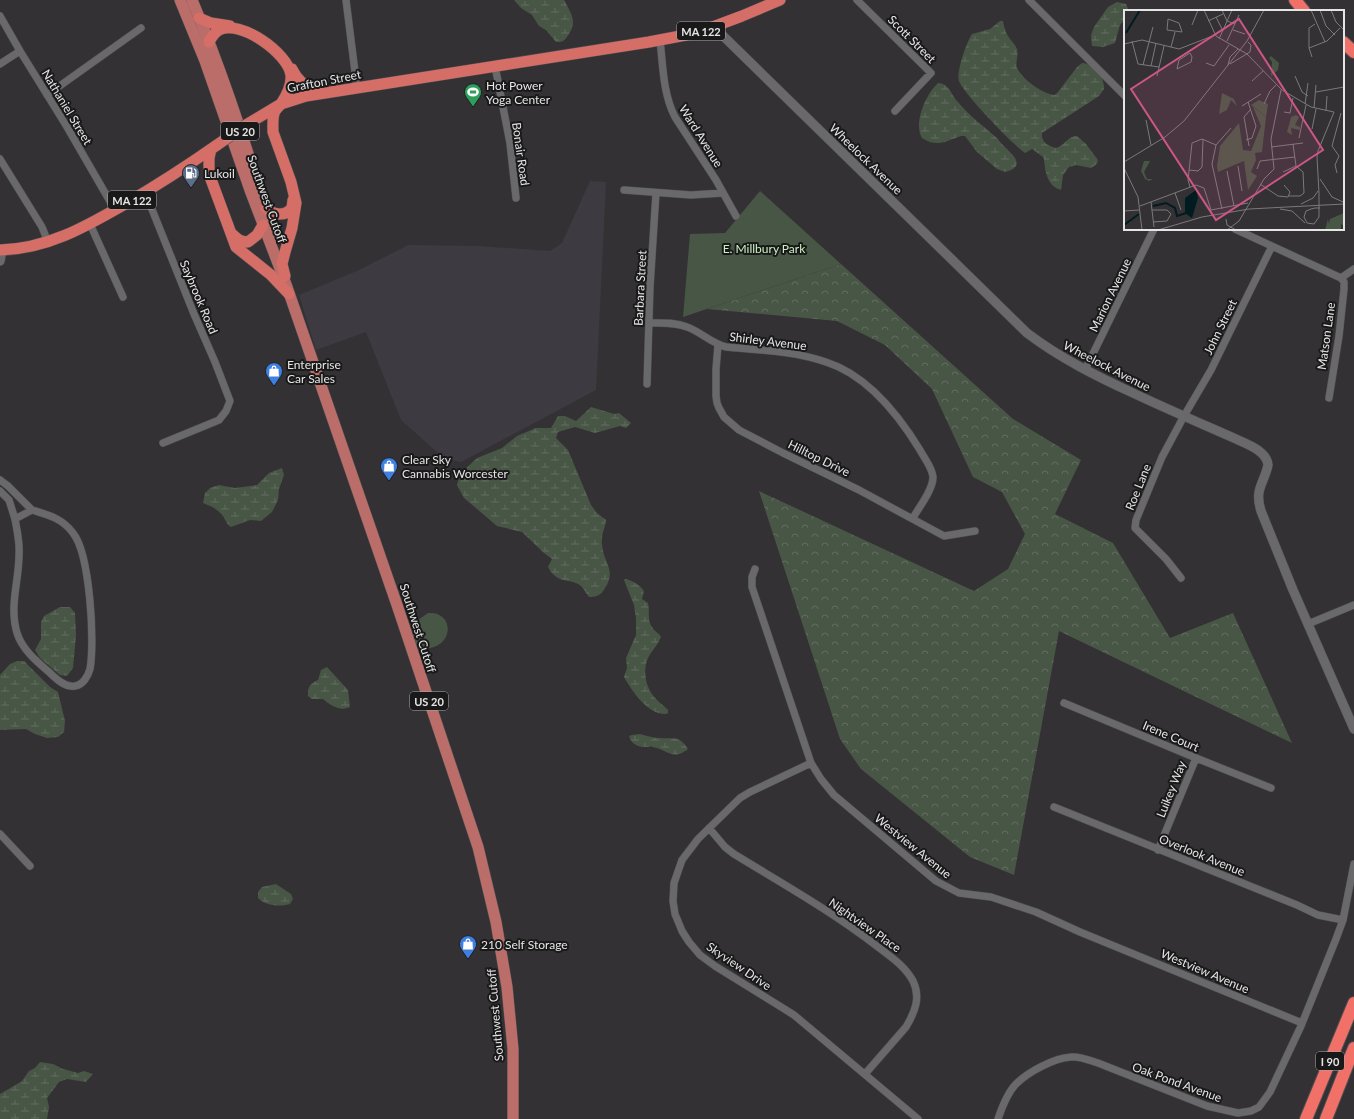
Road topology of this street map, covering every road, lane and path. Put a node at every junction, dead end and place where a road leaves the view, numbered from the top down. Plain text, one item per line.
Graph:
1 (180, 0) edge
2 (192, 0) edge
3 (346, 0) edge
4 (780, 0) edge
5 (857, 0) edge
6 (1029, 0) edge
7 (1296, 0) edge
8 (1304, 0) edge
9 (1303, 10) edge
10 (1312, 10) edge
11 (0, 16) edge
12 (199, 18) junction
13 (714, 27) junction
14 (141, 28) dead end
15 (660, 40) junction
16 (209, 42) junction
17 (1344, 43) edge
18 (20, 51) junction
19 (1344, 52) edge
20 (1354, 52) edge
21 (1354, 60) edge
22 (0, 64) edge
23 (495, 66) junction
24 (357, 88) junction
25 (318, 93) junction
26 (47, 94) junction
27 (1124, 95) edge
28 (281, 104) junction
29 (895, 111) dead end
30 (251, 122) junction
31 (214, 147) junction
32 (0, 159) edge
33 (188, 165) junction
34 (3, 170) edge
35 (209, 174) junction
36 (624, 190) dead end
37 (145, 192) junction
38 (656, 193) junction
39 (723, 193) junction
40 (516, 198) dead end
41 (266, 208) junction
42 (115, 210) junction
43 (736, 216) dead end
44 (90, 224) junction
45 (263, 225) junction
46 (1154, 230) edge
47 (1237, 230) edge
48 (230, 232) junction
49 (48, 242) junction
50 (1272, 246) junction
51 (1, 254) edge
52 (282, 264) junction
53 (1354, 268) edge
54 (285, 276) joint
55 (1341, 278) junction
56 (289, 294) junction
57 (123, 297) dead end
58 (649, 323) junction
59 (718, 345) junction
60 (1085, 370) junction
61 (647, 384) dead end
62 (1328, 398) dead end
63 (1184, 416) junction
64 (163, 443) dead end
65 (0, 480) edge
66 (0, 491) edge
67 (32, 510) junction
68 (913, 518) junction
69 (15, 519) junction
70 (975, 531) dead end
71 (755, 569) dead end
72 (1181, 578) dead end
73 (1354, 605) edge
74 (1308, 624) junction
75 (1064, 703) dead end
76 (1354, 729) edge
77 (1196, 758) junction
78 (811, 764) junction
79 (1271, 788) dead end
80 (1054, 807) dead end
81 (709, 828) junction
82 (0, 834) edge
83 (1158, 850) junction
84 (1354, 864) edge
85 (30, 866) dead end
86 (1343, 920) junction
87 (1354, 1003) edge
88 (1302, 1023) junction
89 (1354, 1048) edge
90 (865, 1074) junction
91 (513, 1119) edge
92 (918, 1119) edge
93 (998, 1119) edge
94 (1306, 1119) edge
95 (1326, 1119) edge

1 - 45 main road, Southwest Cutoff / US 20
2 - 12 main road, Southwest Cutoff / US 20
3 - 24 street
4 - 13 highway, MA 122
5 - 29 street, Scott Street
6 - 27 street
7 - 9 highway
8 - 10 highway
11 - 18 street, Nathaniel Street
12 - 16 main road, Southwest Cutoff / US 20
12 - 25 highway
13 - 15 highway, MA 122
13 - 60 street, Wheelock Avenue
14 - 26 street
15 - 23 highway, Grafton Street / MA 122
15 - 39 street, Ward Avenue
16 - 28 highway
16 - 41 main road, Southwest Cutoff / US 20
17 - 20 highway
18 - 22 street
18 - 26 street, Nathaniel Street
19 - 21 highway
23 - 24 highway, Grafton Street / MA 122
23 - 40 street, Bonair Road
24 - 25 highway, Grafton Street / MA 122
25 - 28 highway, Grafton Street / MA 122
26 - 42 street, Nathaniel Street
28 - 30 highway, Grafton Street / MA 122
28 - 52 highway
30 - 31 highway, Grafton Street / MA 122, bridge
30 - 41 highway
31 - 33 highway, Grafton Street / MA 122
31 - 35 highway
32 - 34 street
33 - 35 highway
33 - 37 highway, Grafton Street / MA 122
34 - 49 street
35 - 48 highway
36 - 38 street
37 - 42 highway, Grafton Street / MA 122
37 - 64 street, Saybrook Road
38 - 39 street
38 - 58 street, Barbara Street
39 - 43 street, Ward Avenue
41 - 52 main road, Southwest Cutoff / US 20
42 - 44 highway, Grafton Street / MA 122
44 - 49 highway, Grafton Street / MA 122
44 - 57 street
45 - 48 highway
45 - 56 main road, Southwest Cutoff / US 20
46 - 60 street, Marion Avenue
47 - 50 street
48 - 56 highway
49 - 51 highway, Grafton Street / MA 122
50 - 55 street
50 - 63 street, John Street
52 - 54 highway, Southwest Cutoff / US 20
53 - 55 street
54 - 56 main road, Southwest Cutoff / US 20
55 - 62 street, Matson Lane
56 - 91 main road, Southwest Cutoff / US 20
58 - 59 street, Shirley Avenue
58 - 61 street, Barbara Street
59 - 68 street, Hilltop Drive
59 - 68 street, Shirley Avenue
60 - 63 street, Wheelock Avenue
63 - 72 street, Roe Lane
63 - 74 street, Wheelock Avenue
65 - 67 street
66 - 69 street
67 - 69 street
67 - 69 street
68 - 70 street, Hilltop Drive
71 - 78 street, Westview Avenue
73 - 74 street
74 - 76 street, Wheelock Avenue
75 - 77 street, Irene Court
77 - 79 street, Irene Court
77 - 83 street, Luikey Way
78 - 81 street, Skyview Drive
78 - 88 street, Westview Avenue
80 - 83 street, Overlook Avenue
81 - 90 street, Skyview Drive
81 - 90 street, Nightview Place
82 - 85 street
83 - 86 street, Overlook Avenue
84 - 86 street, Oak Pond Avenue
86 - 88 street, Oak Pond Avenue
87 - 94 highway, I 90
88 - 93 street, Oak Pond Avenue
89 - 95 highway, I 90
90 - 92 street, Skyview Drive

